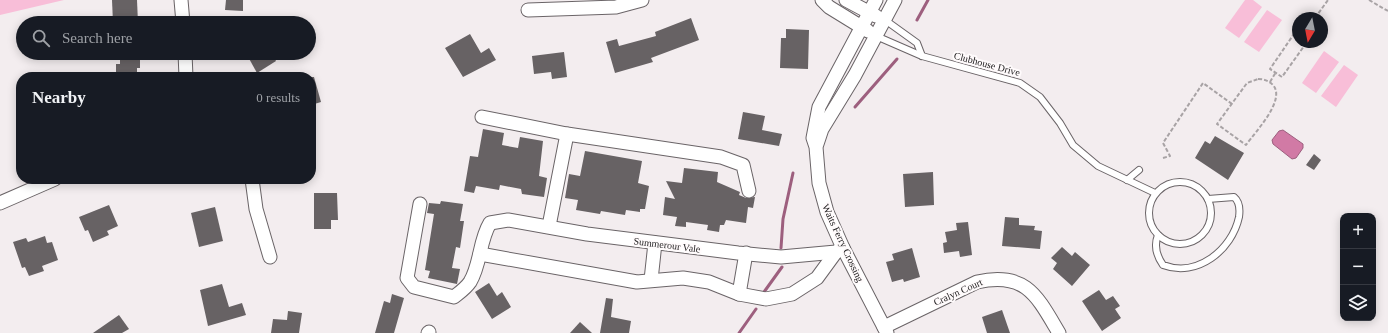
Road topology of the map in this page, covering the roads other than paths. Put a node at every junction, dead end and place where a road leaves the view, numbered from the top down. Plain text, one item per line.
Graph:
1 (181, 0) edge
2 (642, 0) edge
3 (822, 0) edge
4 (846, 0) edge
5 (876, 0) edge
6 (896, 0) edge
7 (528, 10) dead end
8 (869, 13) junction
9 (182, 16) edge
10 (885, 20) junction
11 (862, 27) junction
12 (876, 36) junction
13 (922, 56) junction
14 (185, 60) edge
15 (186, 72) edge
16 (482, 117) dead end
17 (567, 134) junction
18 (816, 147) junction
19 (1139, 170) dead end
20 (1127, 180) junction
21 (44, 184) edge
22 (253, 184) edge
23 (750, 191) dead end
24 (1155, 193) junction
25 (1208, 199) junction
26 (0, 203) edge
27 (420, 204) dead end
28 (549, 226) junction
29 (1158, 235) junction
30 (655, 244) junction
31 (840, 250) junction
32 (746, 253) junction
33 (480, 254) junction
34 (270, 257) dead end
35 (651, 280) junction
36 (739, 294) junction
37 (886, 330) edge
38 (1058, 333) edge

1 - 9 street
2 - 7 street
3 - 11 street
4 - 8 street
5 - 8 street, Waits Ferry Crossing
6 - 10 street, Waits Ferry Crossing
8 - 10 street
8 - 11 street, Waits Ferry Crossing
10 - 12 street, Waits Ferry Crossing
10 - 13 lane
11 - 12 street
11 - 18 street, Waits Ferry Crossing
12 - 13 lane, Clubhouse Drive
12 - 18 street, Waits Ferry Crossing
13 - 20 lane, Clubhouse Drive
14 - 15 street
16 - 17 street
17 - 23 street
17 - 28 street
18 - 31 street, Waits Ferry Crossing
19 - 20 lane
20 - 24 lane, Clubhouse Drive
21 - 26 street
22 - 34 street
24 - 25 lane
24 - 29 lane
25 - 29 lane
25 - 29 lane
27 - 33 street
28 - 30 street, Summerour Vale
28 - 33 street, Summerour Vale
30 - 32 street, Summerour Vale
30 - 35 street
31 - 32 street, Summerour Vale
31 - 36 street
31 - 37 street, Waits Ferry Crossing
32 - 36 street
33 - 35 street
35 - 36 street
37 - 38 street, Cralyn Court

